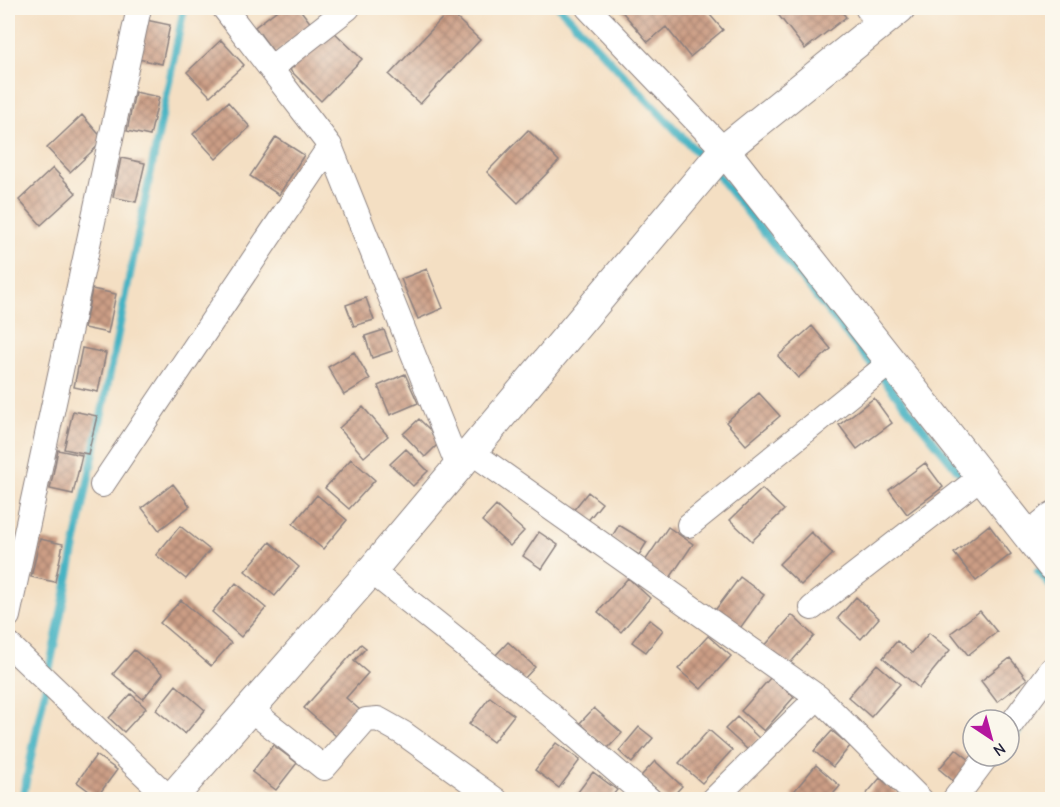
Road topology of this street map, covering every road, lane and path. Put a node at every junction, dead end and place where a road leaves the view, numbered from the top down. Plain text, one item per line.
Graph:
1 (139, 8) edge
2 (224, 8) edge
3 (348, 8) edge
4 (588, 8) edge
5 (882, 13) edge
6 (271, 68) junction
7 (330, 147) junction
8 (724, 150) junction
9 (891, 362) junction
10 (464, 458) junction
11 (982, 476) junction
12 (102, 485) dead end
13 (1053, 514) edge
14 (689, 525) dead end
15 (1028, 534) junction
16 (1053, 566) edge
17 (371, 571) junction
18 (812, 608) dead end
19 (8, 616) edge
20 (8, 645) edge
21 (1053, 669) edge
22 (818, 697) junction
23 (250, 709) junction
24 (1021, 711) edge
25 (978, 768) edge
26 (170, 799) edge
27 (496, 800) edge
28 (650, 800) edge
29 (713, 800) edge
30 (921, 800) edge
31 (954, 800) edge

1 - 19 street
2 - 6 street
3 - 6 street
4 - 8 street
5 - 8 street
6 - 7 street
7 - 10 street
7 - 12 street
8 - 9 street
8 - 10 street
9 - 11 street
9 - 14 street
10 - 17 street
10 - 22 street
11 - 15 street
11 - 18 street
13 - 15 street
15 - 16 street
17 - 23 street
17 - 28 street
20 - 26 street
21 - 24 street
22 - 29 street
22 - 30 street
23 - 26 street
23 - 27 street
25 - 31 street

